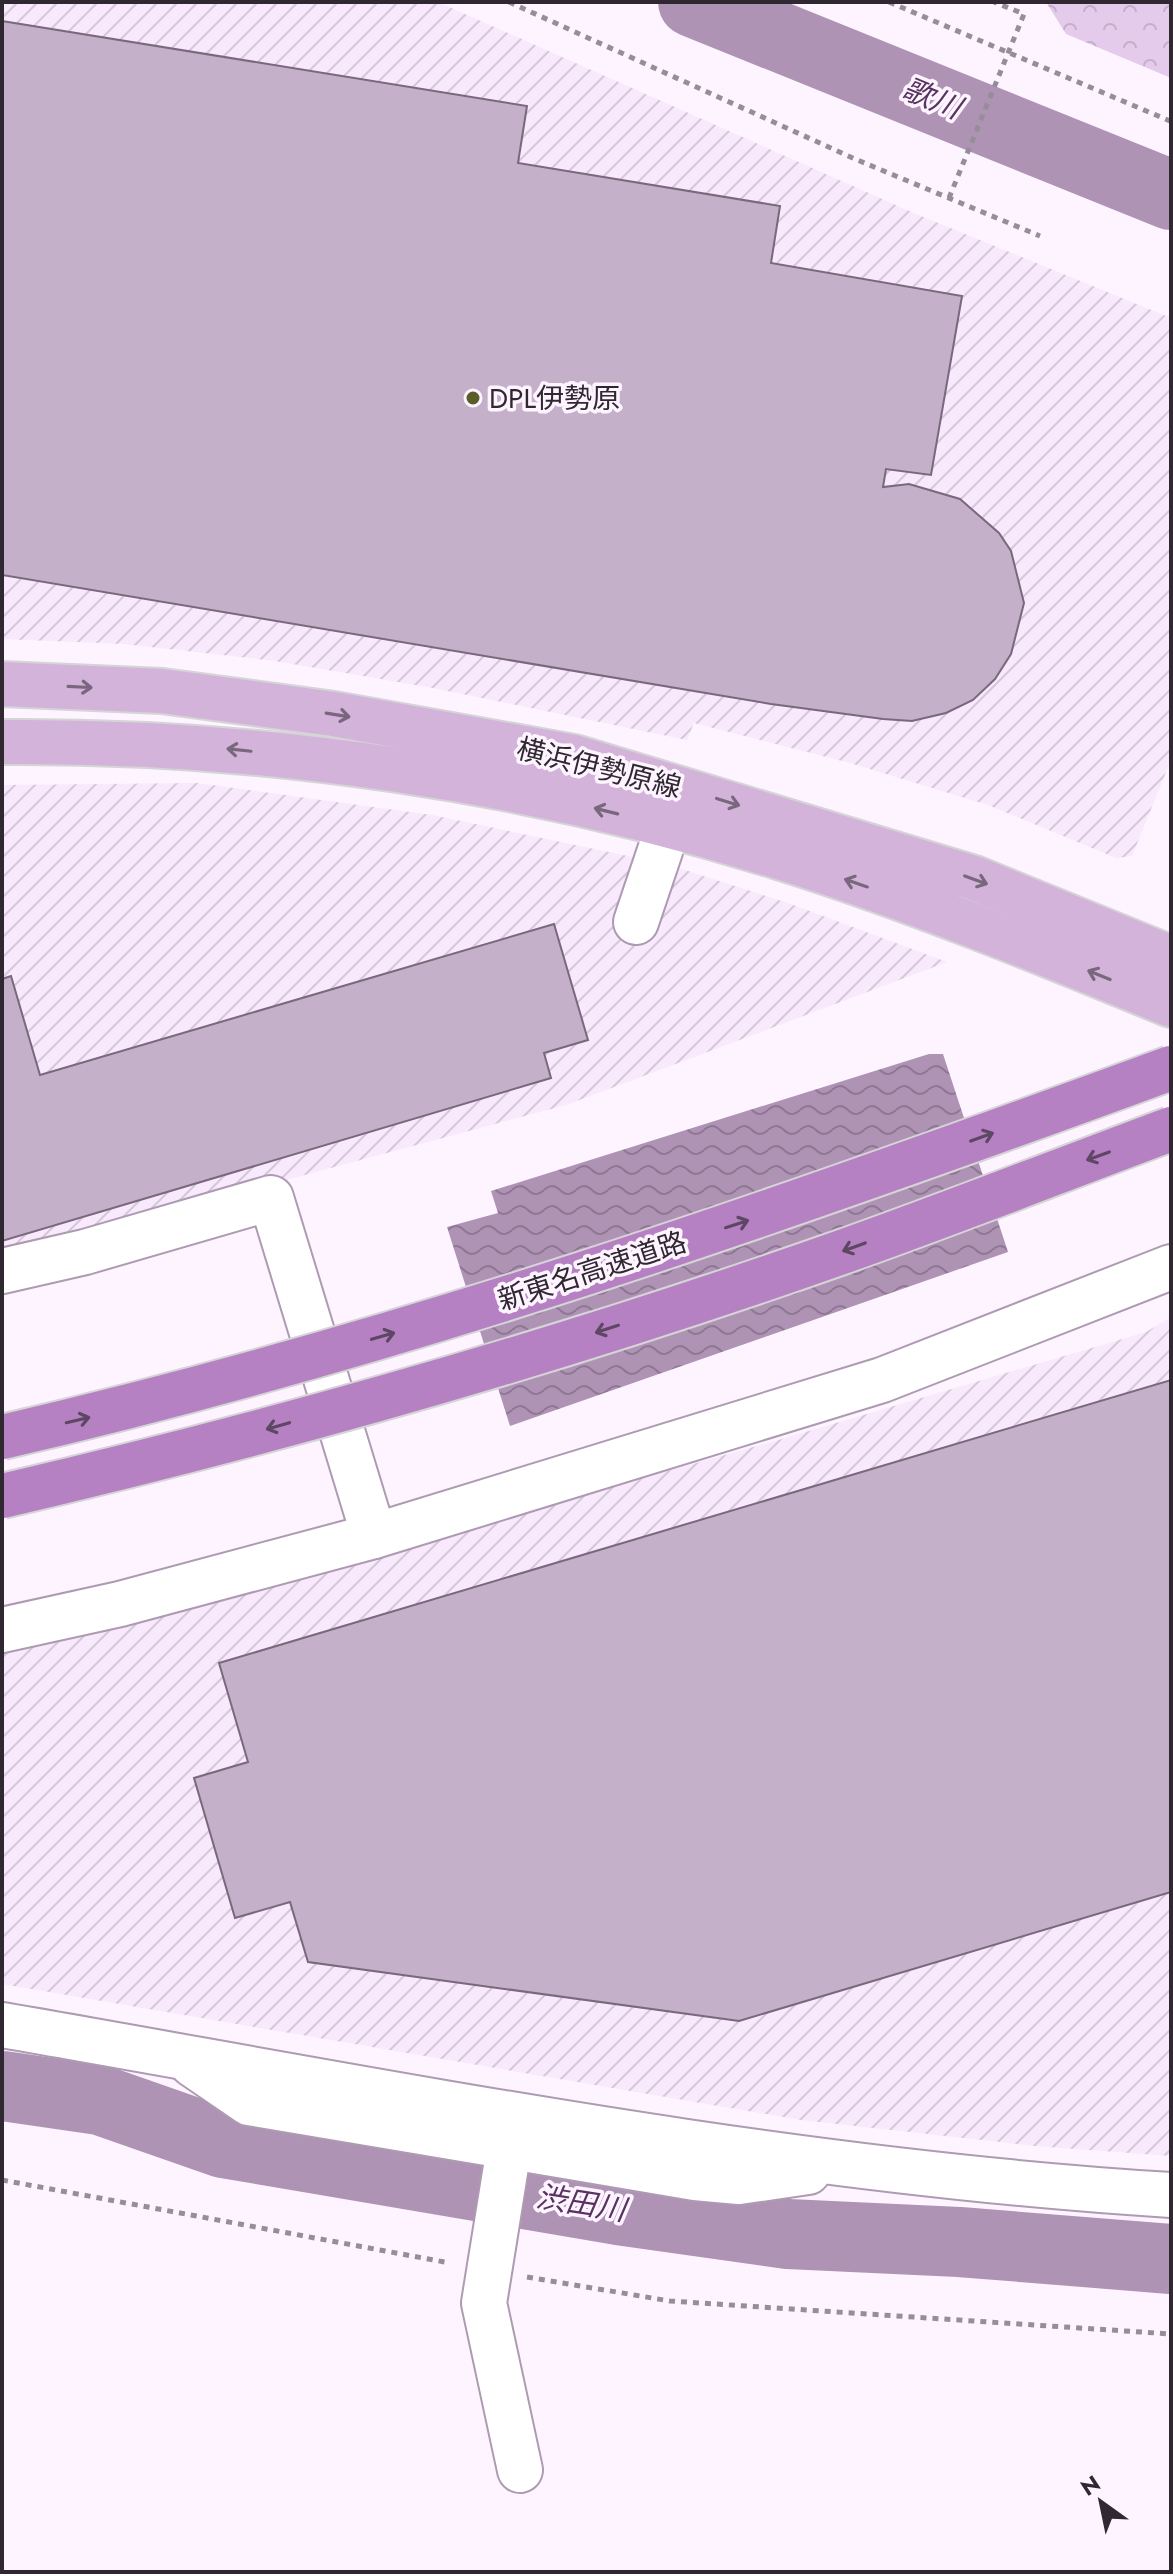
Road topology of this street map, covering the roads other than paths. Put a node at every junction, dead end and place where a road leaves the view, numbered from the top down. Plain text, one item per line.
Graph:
1 (2, 684) edge
2 (2, 742) edge
3 (668, 827) junction
4 (636, 922) dead end
5 (1171, 958) edge
6 (1171, 1005) edge
7 (1171, 1068) edge
8 (1171, 1129) edge
9 (1171, 1267) edge
10 (2, 1271) edge
11 (2, 1437) edge
12 (2, 1496) edge
13 (374, 1536) junction
14 (2, 1630) edge
15 (2, 2025) edge
16 (180, 2056) junction
17 (508, 2152) junction
18 (855, 2164) junction
19 (1171, 2195) edge
20 (520, 2470) dead end

1 -> 5 main road, 横浜伊勢原線
3 -> 2 main road, 横浜伊勢原線
3 - 4 street
6 -> 3 main road, 横浜伊勢原線
11 -> 7 highway, 新東名高速道路, bridge
8 -> 12 highway, bridge
9 - 13 street
10 - 13 street
13 - 14 street
15 - 16 street
16 - 17 street
16 - 18 street
17 - 18 street
17 - 20 street
18 - 19 street

